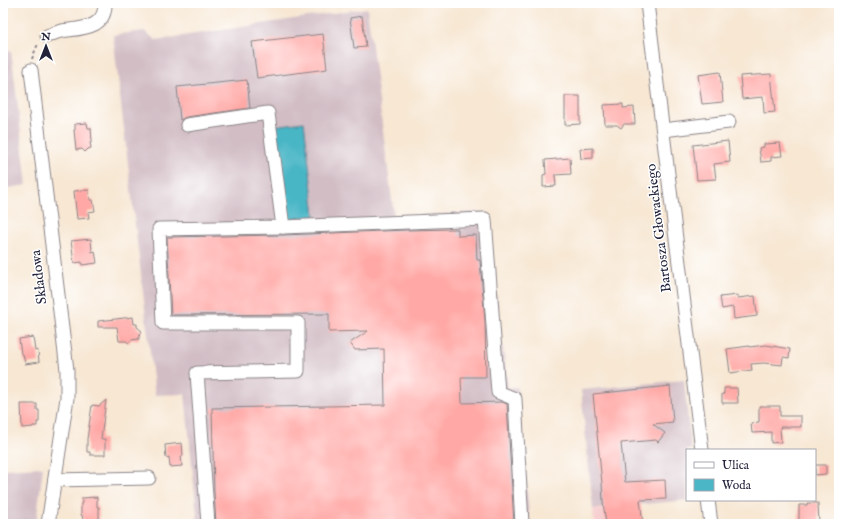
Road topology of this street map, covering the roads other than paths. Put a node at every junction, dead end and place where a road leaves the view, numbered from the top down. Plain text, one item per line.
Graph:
1 (105, 3) edge
2 (647, 3) edge
3 (47, 36) road end
4 (31, 70) road end
5 (729, 122) dead end
6 (187, 125) dead end
7 (663, 130) junction
8 (283, 227) junction
9 (702, 449) edge
10 (149, 478) dead end
11 (55, 480) junction
12 (708, 501) edge
13 (48, 524) edge
14 (208, 524) edge
15 (522, 524) edge
16 (711, 524) edge

1 - 3 street
2 - 7 street, Bartosza Głowackiego
4 - 11 street, Składowa
5 - 7 street
6 - 8 street
7 - 9 street, Bartosza Głowackiego
8 - 14 street
8 - 15 street
10 - 11 street
11 - 13 street, Składowa
12 - 16 street

